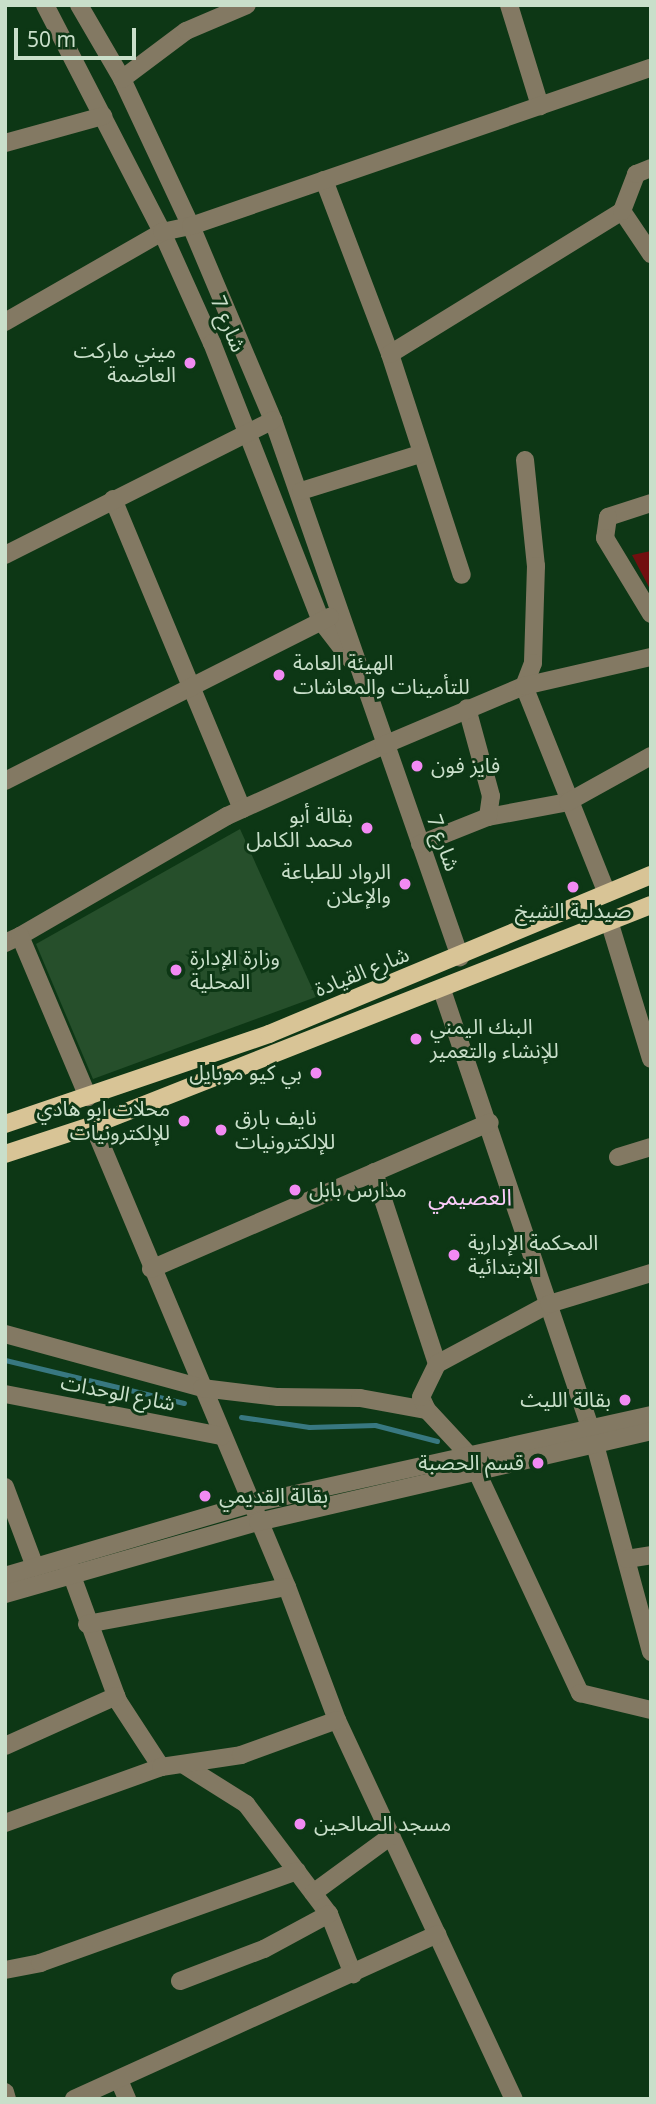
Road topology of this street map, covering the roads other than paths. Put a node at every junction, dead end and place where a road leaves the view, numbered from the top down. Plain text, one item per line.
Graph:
1 (45, 5) edge
2 (79, 5) edge
3 (247, 5) edge
4 (509, 5) edge
5 (651, 68) edge
6 (122, 79) junction
7 (540, 106) junction
8 (103, 116) junction
9 (5, 143) edge
10 (651, 168) edge
11 (324, 180) junction
12 (622, 211) junction
13 (191, 226) junction
14 (162, 232) junction
15 (651, 254) edge
16 (5, 322) edge
17 (390, 354) junction
18 (273, 420) junction
19 (246, 431) junction
20 (420, 454) junction
21 (525, 460) dead end
22 (301, 491) junction
23 (113, 499) junction
24 (651, 503) edge
25 (5, 555) edge
26 (462, 575) dead end
27 (342, 611) junction
28 (651, 614) edge
29 (321, 621) junction
30 (651, 657) edge
31 (355, 666) junction
32 (194, 684) junction
33 (524, 687) junction
34 (467, 708) junction
35 (384, 745) junction
36 (651, 756) edge
37 (5, 781) edge
38 (569, 802) junction
39 (242, 809) junction
40 (488, 817) junction
41 (419, 844) junction
42 (651, 875) edge
43 (607, 894) junction
44 (651, 905) edge
45 (610, 924) junction
46 (13, 940) edge
47 (460, 957) junction
48 (442, 990) junction
49 (646, 1026) edge
50 (651, 1059) edge
51 (88, 1097) junction
52 (490, 1122) junction
53 (5, 1124) edge
54 (93, 1125) junction
55 (651, 1147) edge
56 (5, 1154) edge
57 (618, 1157) dead end
58 (374, 1172) junction
59 (151, 1269) junction
60 (651, 1273) edge
61 (549, 1304) junction
62 (5, 1334) edge
63 (437, 1364) junction
64 (202, 1388) junction
65 (5, 1394) edge
66 (427, 1410) junction
67 (651, 1415) edge
68 (651, 1431) edge
69 (592, 1434) junction
70 (222, 1436) junction
71 (473, 1463) junction
72 (5, 1487) edge
73 (250, 1504) junction
74 (258, 1522) junction
75 (651, 1555) edge
76 (66, 1558) junction
77 (627, 1559) junction
78 (35, 1567) junction
79 (5, 1576) edge
80 (71, 1576) junction
81 (287, 1587) junction
82 (5, 1594) edge
83 (87, 1624) junction
84 (651, 1652) edge
85 (116, 1696) junction
86 (651, 1710) edge
87 (337, 1720) junction
88 (5, 1746) edge
89 (184, 1765) junction
90 (161, 1767) junction
91 (5, 1823) edge
92 (391, 1836) junction
93 (297, 1871) junction
94 (313, 1893) junction
95 (329, 1914) junction
96 (437, 1934) junction
97 (5, 1970) edge
98 (353, 1974) junction
99 (180, 1980) dead end
100 (120, 2080) junction
101 (5, 2092) edge
102 (7, 2099) edge
103 (74, 2099) edge
104 (127, 2099) edge
105 (514, 2099) edge

1 - 8 street, شارع 7
2 - 6 street, شارع 7
3 - 6 street
4 - 7 street
5 - 7 street
6 - 13 street, شارع 7
7 - 11 street
8 - 9 street
8 - 14 street, شارع 7
10 - 12 street
11 - 13 street
11 - 17 street
12 - 15 street
12 - 17 street
13 - 14 street
13 - 18 street, شارع 7
14 - 16 street
14 - 19 street, شارع 7
17 - 20 street
18 - 19 street
18 - 22 street, شارع 7
19 - 23 street
19 - 29 street, شارع 7
20 - 22 street
20 - 26 street
21 - 33 street
22 - 27 street, شارع 7
23 - 25 street
23 - 32 street
24 - 28 street
27 - 29 street
27 - 31 street, شارع 7
29 - 31 street, شارع 7
29 - 32 street
30 - 33 street
31 - 35 street, شارع 7
32 - 37 street
32 - 39 street
33 - 34 street
33 - 38 street
34 - 35 street
34 - 40 street
35 - 39 street
35 - 41 street, شارع 7
36 - 38 street
38 - 40 street
38 - 43 street
39 - 46 street
40 - 41 street
41 - 47 street, شارع 7
42 - 43 main road, شارع القيادة
43 - 47 main road, شارع القيادة
44 - 45 main road, شارع القيادة
45 - 48 main road, شارع القيادة
45 - 49 street
46 - 51 street
47 - 51 main road, شارع القيادة
48 - 52 street
48 - 54 main road, شارع القيادة
49 - 50 street
51 - 53 main road, شارع القيادة
52 - 58 street
52 - 61 street
54 - 56 main road, شارع القيادة
54 - 59 street
55 - 57 street
58 - 59 street
58 - 63 street
59 - 64 street
60 - 61 street
61 - 63 street
61 - 69 street
62 - 64 street
63 - 66 street
64 - 66 street
64 - 70 street
65 - 70 street, شارع الوحدات
66 - 71 street
67 - 69 street
68 - 69 street
69 - 71 street
69 - 77 street
70 - 73 street
71 - 73 street
71 - 74 street
71 - 86 street
72 - 78 street
73 - 74 street
73 - 76 street
74 - 80 street
74 - 81 street
75 - 77 street
76 - 78 street
76 - 80 street
77 - 84 street
78 - 79 street
80 - 82 street
80 - 83 street
81 - 83 street
81 - 87 street
83 - 85 street
85 - 88 street
85 - 90 street
87 - 89 street
87 - 92 street
89 - 90 street
89 - 93 street
90 - 91 street
92 - 94 street
92 - 96 street
93 - 94 street
93 - 97 street
94 - 95 street
95 - 98 street
95 - 99 street
96 - 98 street
96 - 105 street
98 - 100 street
100 - 103 street
100 - 104 street
101 - 102 street

